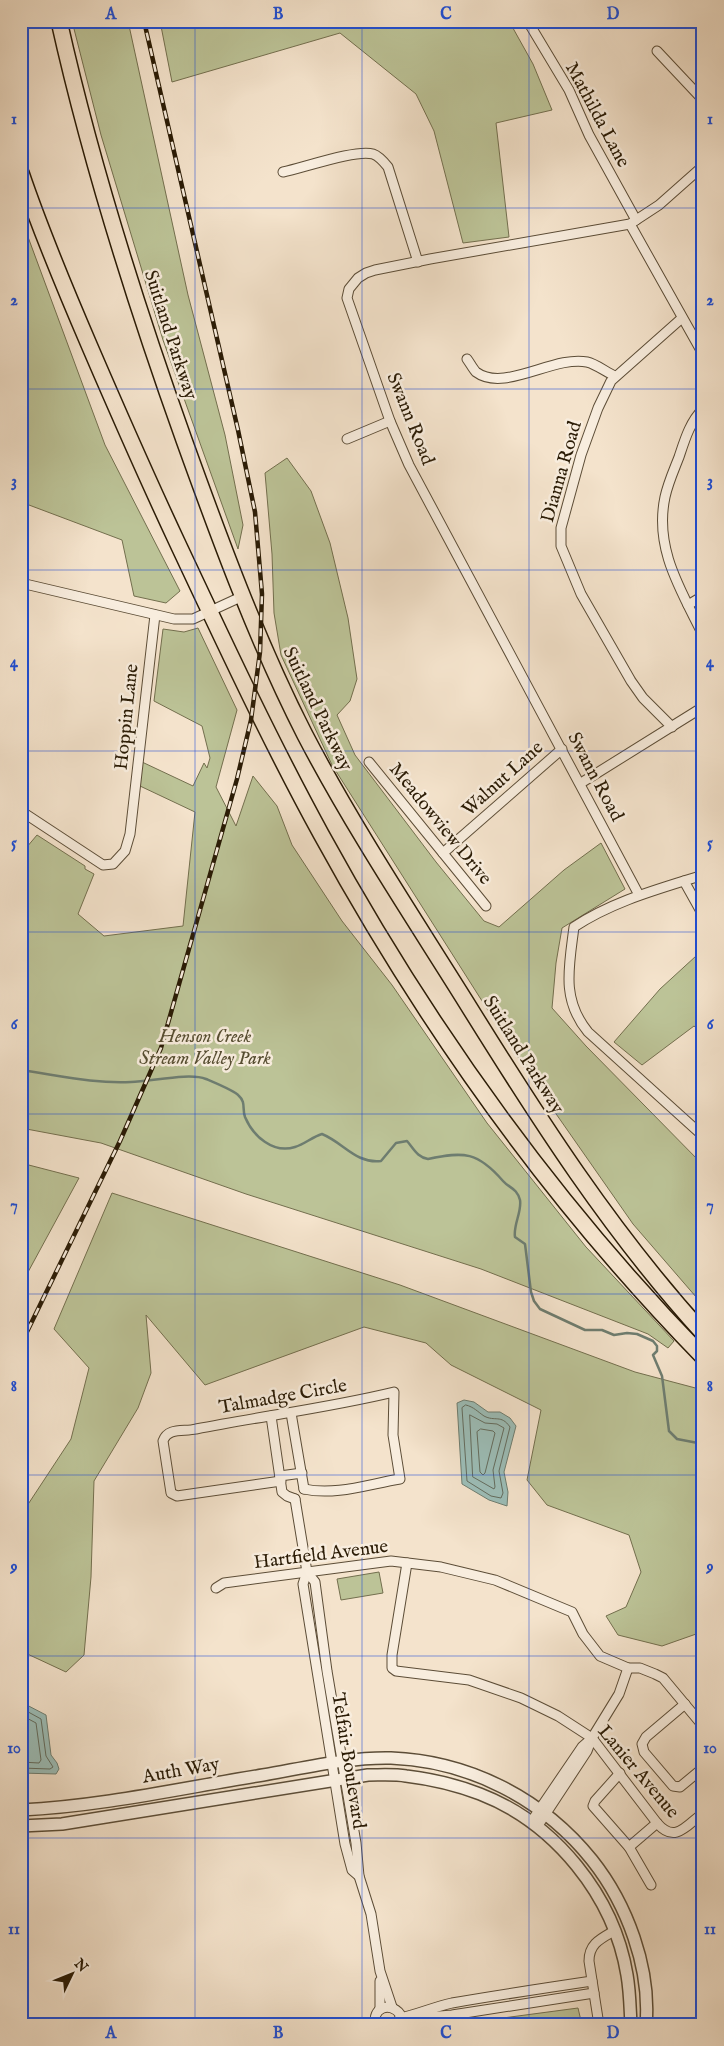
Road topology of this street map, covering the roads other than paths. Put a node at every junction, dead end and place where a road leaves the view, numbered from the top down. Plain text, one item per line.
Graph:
1 (59, 21) edge
2 (530, 24) dead end
3 (657, 51) dead end
4 (703, 100) edge
5 (703, 166) edge
6 (283, 172) dead end
7 (21, 173) edge
8 (633, 222) junction
9 (418, 262) junction
10 (682, 318) junction
11 (703, 354) edge
12 (467, 359) dead end
13 (615, 376) junction
14 (703, 409) edge
15 (390, 421) junction
16 (347, 439) dead end
17 (21, 583) edge
18 (243, 596) junction
19 (703, 596) edge
20 (688, 605) junction
21 (209, 611) junction
22 (155, 615) junction
23 (703, 635) edge
24 (703, 707) edge
25 (672, 727) junction
26 (562, 749) junction
27 (369, 762) dead end
28 (581, 783) junction
29 (21, 811) edge
30 (443, 853) junction
31 (703, 875) edge
32 (684, 881) junction
33 (639, 895) junction
34 (486, 906) dead end
35 (703, 915) edge
36 (703, 1136) edge
37 (703, 1333) edge
38 (703, 1357) edge
39 (292, 1413) junction
40 (271, 1416) junction
41 (302, 1473) junction
42 (280, 1479) junction
43 (304, 1489) junction
44 (295, 1499) junction
45 (407, 1563) junction
46 (307, 1572) junction
47 (216, 1588) dead end
48 (324, 1645) junction
49 (313, 1647) junction
50 (628, 1668) junction
51 (685, 1704) junction
52 (703, 1726) edge
53 (592, 1738) junction
54 (341, 1762) junction
55 (703, 1768) edge
56 (620, 1773) junction
57 (346, 1778) junction
58 (333, 1780) junction
59 (21, 1810) edge
60 (543, 1812) junction
61 (703, 1813) edge
62 (657, 1823) junction
63 (534, 1825) junction
64 (21, 1826) edge
65 (629, 1847) junction
66 (359, 1876) junction
67 (651, 1885) dead end
68 (614, 1931) junction
69 (380, 1971) junction
70 (592, 1981) junction
71 (594, 1993) junction
72 (392, 2007) junction
73 (380, 2009) junction
74 (419, 2014) junction
75 (400, 2021) edge
76 (376, 2025) edge
77 (599, 2025) edge
78 (631, 2025) edge
79 (646, 2025) edge

1 - 18 highway, Suitland Parkway
2 - 8 street, Mathilda Lane
3 - 4 street
5 - 8 street, Swann Road
6 - 9 street
7 - 21 highway
8 - 9 street, Swann Road
8 - 10 street, Mathilda Lane
9 - 15 street, Swann Road
10 - 11 street, Mathilda Lane
10 - 13 street, Dianna Road
12 - 13 street
13 - 25 street, Dianna Road
14 - 20 street
15 - 16 street
15 - 26 street, Swann Road
17 - 22 street
18 - 21 street
18 - 37 highway, Suitland Parkway
19 - 20 street
20 - 23 street
21 - 22 street
21 - 38 highway
22 - 29 street, Hoppin Lane
24 - 25 street
25 - 28 street
26 - 28 street, Swann Road
26 - 30 street, Walnut Lane
27 - 30 street, Meadowview Drive
28 - 33 street, Swann Road
30 - 34 street, Meadowview Drive
31 - 32 street
32 - 33 street
32 - 35 street
33 - 36 street
39 - 40 street, Talmadge Circle
39 - 41 street
39 - 43 street, Talmadge Circle
40 - 42 street, Telfair Boulevard
40 - 42 street, Talmadge Circle
41 - 42 street
41 - 43 street
42 - 44 street, Telfair Boulevard
43 - 44 street
44 - 46 street, Telfair Boulevard
45 - 46 street, Hartfield Avenue
45 - 50 street, Hartfield Avenue
45 - 53 street, Lanier Avenue
46 - 47 street, Hartfield Avenue
46 - 48 street, Telfair Boulevard
46 - 49 street, Telfair Boulevard
48 - 49 street
48 - 54 street, Telfair Boulevard
49 - 54 street, Telfair Boulevard
50 - 51 street, Hartfield Avenue
50 - 53 street
51 - 52 street, Hartfield Avenue
51 - 55 street
53 - 56 street, Lanier Avenue
53 - 60 street
54 - 57 street, Telfair Boulevard
54 - 58 street, Telfair Boulevard
54 - 59 street, Auth Way
54 - 60 street, Auth Way
56 - 62 street, Lanier Avenue
56 - 65 street
57 - 58 street, Auth Way
57 - 63 street, Auth Way
57 - 66 street, Telfair Boulevard
58 - 64 street, Auth Way
58 - 66 street, Telfair Boulevard
60 - 63 street
60 - 79 street, Auth Way
61 - 62 street, Lanier Avenue
62 - 65 street
63 - 68 street, Auth Way
65 - 67 street
66 - 69 street, Telfair Boulevard
68 - 70 street
68 - 78 street, Auth Way
69 - 72 street, Telfair Boulevard
69 - 73 street, Telfair Boulevard
70 - 71 street
70 - 74 street
71 - 74 street
71 - 77 street
72 - 73 street
72 - 75 street, Telfair Boulevard
73 - 76 street, Telfair Boulevard
74 - 75 street

